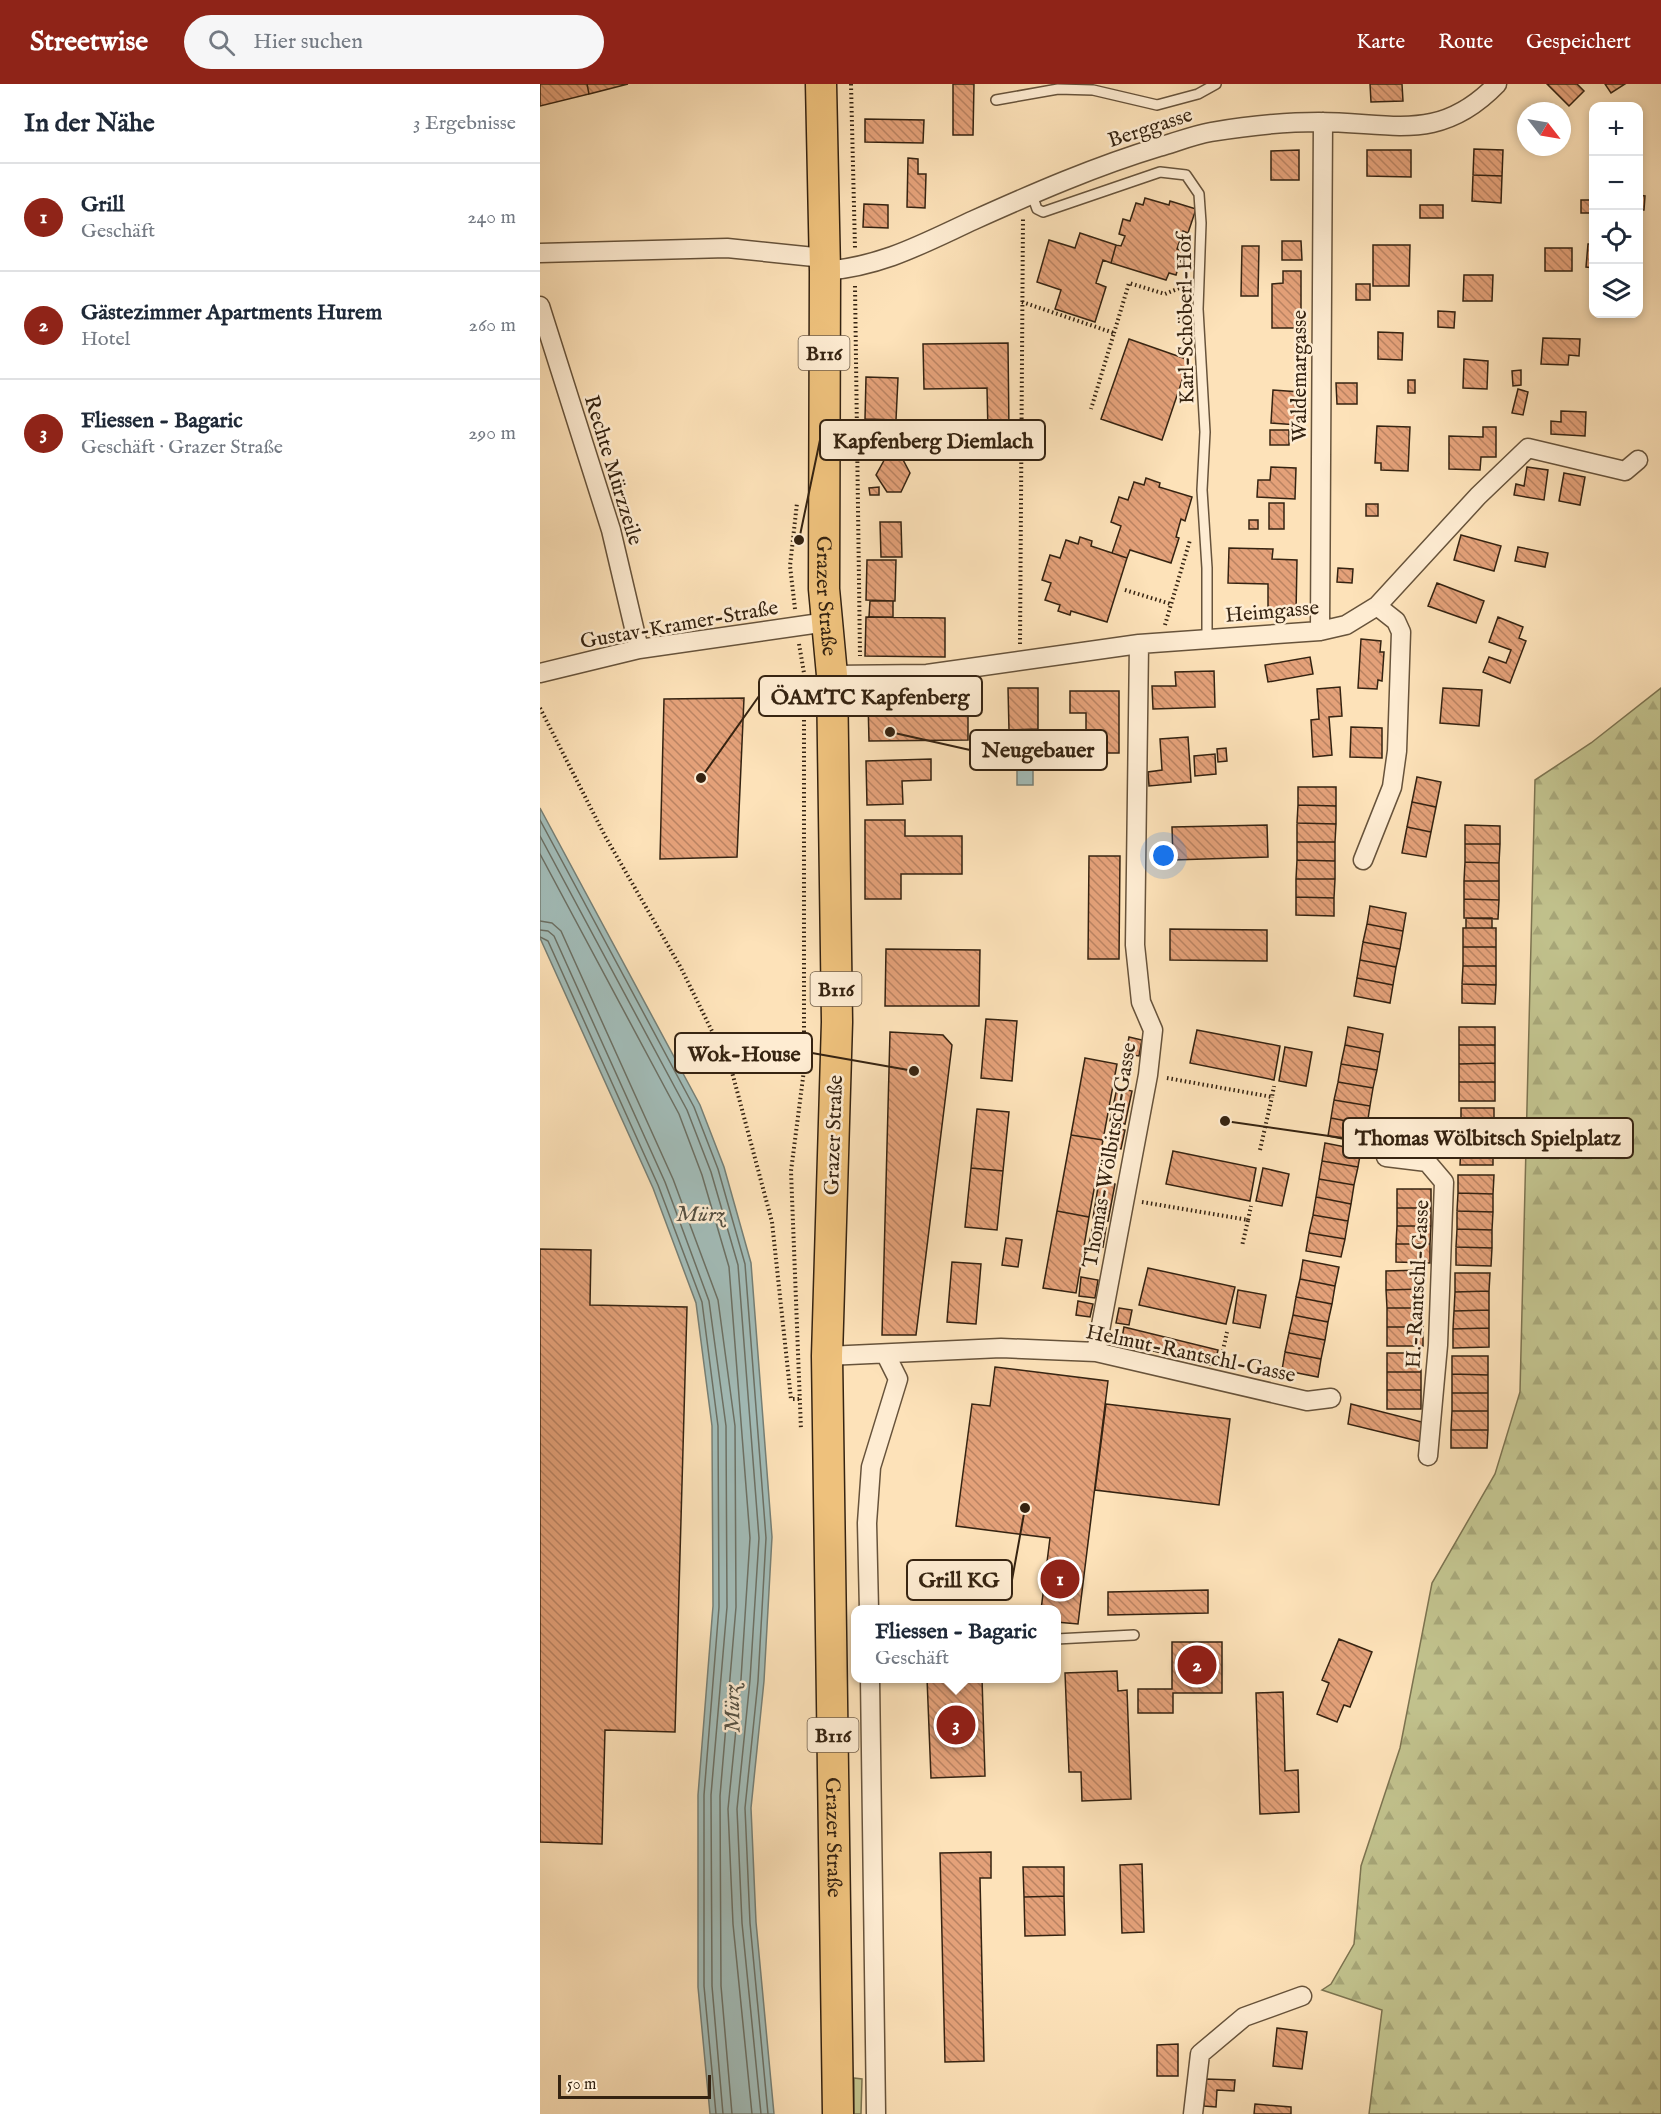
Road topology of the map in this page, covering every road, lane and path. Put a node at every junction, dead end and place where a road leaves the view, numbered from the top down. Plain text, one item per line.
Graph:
1 (821, 84) edge
2 (1216, 84) edge
3 (1497, 84) edge
4 (996, 100) dead end
5 (1323, 122) junction
6 (1028, 196) junction
7 (540, 253) edge
8 (825, 265) junction
9 (1198, 283) junction
10 (1022, 302) junction
11 (540, 306) edge
12 (1114, 333) junction
13 (1091, 409) dead end
14 (1638, 460) dead end
15 (798, 495) dead end
16 (1204, 526) junction
17 (1125, 590) dead end
18 (1171, 604) junction
19 (1377, 606) junction
20 (827, 622) junction
21 (797, 626) junction
22 (1320, 631) junction
23 (1207, 639) junction
24 (1159, 643) junction
25 (1139, 644) junction
26 (639, 649) junction
27 (1020, 660) junction
28 (540, 672) edge
29 (832, 675) junction
30 (540, 708) edge
31 (1363, 860) dead end
32 (1148, 1075) junction
33 (1274, 1086) dead end
34 (1272, 1097) junction
35 (1260, 1150) dead end
36 (1386, 1157) dead end
37 (1124, 1198) junction
38 (1251, 1206) dead end
39 (1248, 1220) junction
40 (1242, 1246) dead end
41 (1227, 1332) dead end
42 (1096, 1352) junction
43 (886, 1355) junction
44 (826, 1356) junction
45 (1217, 1380) junction
46 (1331, 1398) dead end
47 (813, 1400) junction
48 (801, 1433) dead end
49 (1428, 1456) dead end
50 (869, 1605) edge
51 (1134, 1635) dead end
52 (1061, 1639) edge
53 (870, 1683) edge
54 (1302, 1996) dead end
55 (838, 2114) edge
56 (876, 2114) edge
57 (1193, 2114) edge

1 - 8 main road, Grazer Straße / B116
2 - 4 lane
3 - 5 street, Berggasse
5 - 6 street, Berggasse
5 - 22 street, Waldemargasse
6 - 8 street, Berggasse
6 - 9 lane, Karl-Schöberl-Hof
6 - 10 path
7 - 8 street
8 - 20 main road, Grazer Straße / B116
9 - 12 path
9 - 16 lane, Karl-Schöberl-Hof
10 - 12 path
10 - 27 path
11 - 26 street, Rechte Mürzzeile
12 - 13 path
14 - 19 street, Heimgasse
15 - 21 path
16 - 18 path
16 - 23 lane, Karl-Schöberl-Hof
17 - 18 path
18 - 24 path
19 - 22 street, Heimgasse
19 - 31 street
20 - 21 street, Gustav-Kramer-Straße
20 - 29 main road, Grazer Straße / B116
21 - 26 street, Gustav-Kramer-Straße
21 - 47 path
22 - 23 street, Heimgasse
23 - 24 street, Heimgasse
24 - 25 street, Heimgasse
25 - 27 street, Heimgasse
25 - 32 street, Thomas-Wölbitsch-Gasse
26 - 28 street, Gustav-Kramer-Straße
27 - 29 street, Heimgasse
29 - 44 main road, Grazer Straße / B116
30 - 47 path
32 - 34 path
32 - 37 street, Thomas-Wölbitsch-Gasse
33 - 34 path
34 - 35 path
36 - 49 street, H.-Rantschl-Gasse
37 - 39 path
37 - 42 street, Thomas-Wölbitsch-Gasse
38 - 39 path
39 - 40 path
41 - 45 path
42 - 43 street, Helmut-Rantschl-Gasse
42 - 45 street, Helmut-Rantschl-Gasse
43 - 44 street, Helmut-Rantschl-Gasse
43 - 50 street
44 - 47 main road, Grazer Straße / B116
45 - 46 street, Helmut-Rantschl-Gasse
47 - 48 path
47 - 55 main road, Grazer Straße / B116
51 - 52 lane
53 - 56 street, Grazer Straße
54 - 57 street

